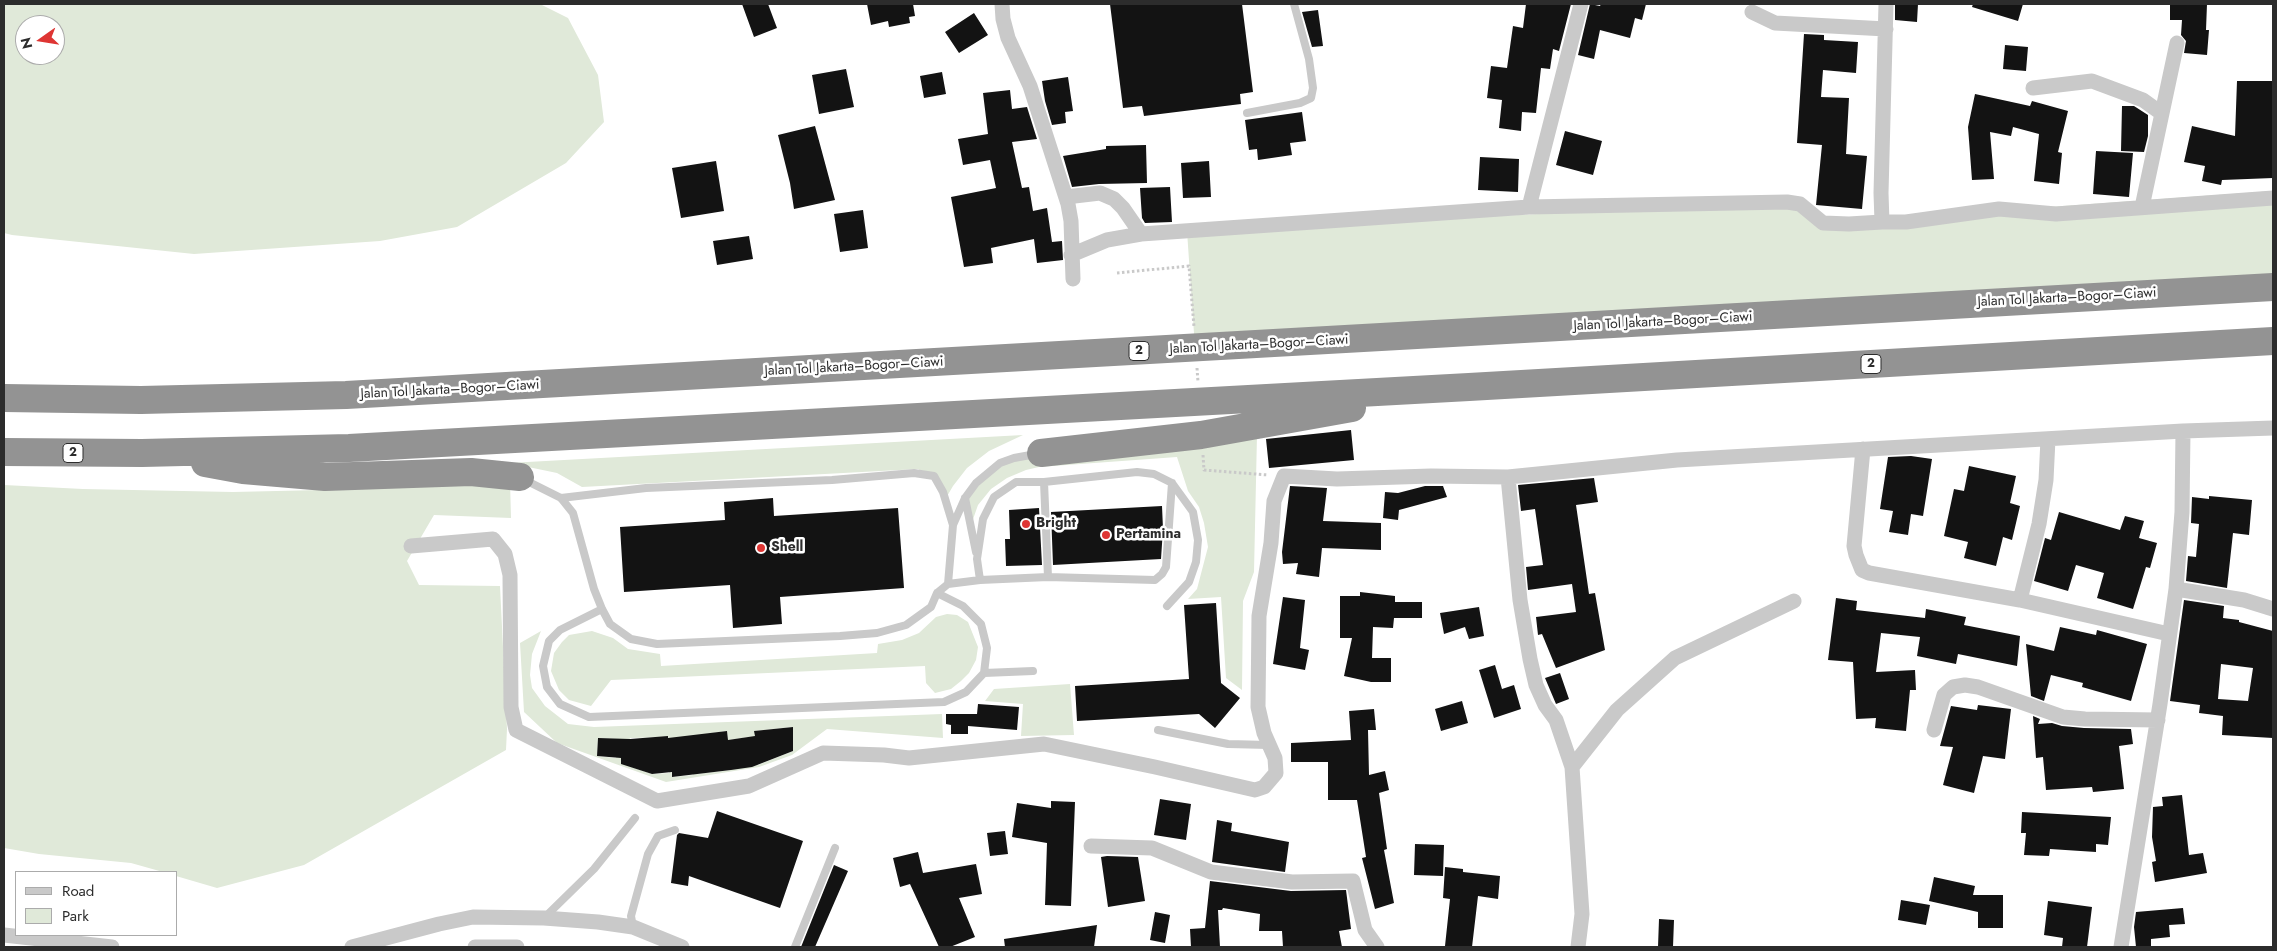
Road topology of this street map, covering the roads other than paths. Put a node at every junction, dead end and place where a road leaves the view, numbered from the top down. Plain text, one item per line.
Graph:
1 (1002, 4) edge
2 (1294, 4) edge
3 (1581, 4) edge
4 (1886, 4) edge
5 (1752, 12) dead end
6 (1886, 28) junction
7 (2177, 43) dead end
8 (2033, 88) dead end
9 (1247, 113) dead end
10 (2161, 113) junction
11 (1066, 197) junction
12 (2273, 198) edge
13 (1529, 207) junction
14 (2142, 207) junction
15 (1882, 222) junction
16 (1141, 234) junction
17 (1071, 255) junction
18 (1073, 279) dead end
19 (2273, 287) edge
20 (2273, 341) edge
21 (1469, 387) junction
22 (4, 398) edge
23 (2273, 428) edge
24 (2183, 431) junction
25 (2048, 439) junction
26 (1863, 449) junction
27 (4, 452) edge
28 (142, 453) junction
29 (1041, 453) joint
30 (1508, 477) junction
31 (520, 478) joint
32 (1044, 482) junction
33 (1172, 483) junction
34 (561, 498) junction
35 (965, 498) junction
36 (953, 525) junction
37 (411, 546) dead end
38 (977, 559) junction
39 (1048, 577) junction
40 (980, 580) junction
41 (948, 584) junction
42 (2176, 589) junction
43 (937, 593) junction
44 (2020, 600) junction
45 (1794, 601) dead end
46 (1167, 606) dead end
47 (602, 609) junction
48 (2273, 609) edge
49 (2170, 634) junction
50 (1033, 671) dead end
51 (984, 673) junction
52 (2158, 720) junction
53 (1158, 730) dead end
54 (1934, 730) dead end
55 (1269, 745) junction
56 (1572, 767) junction
57 (636, 818) dead end
58 (675, 830) dead end
59 (1091, 846) dead end
60 (835, 848) dead end
61 (544, 918) junction
62 (633, 927) junction
63 (4, 935) edge
64 (112, 947) edge
65 (352, 947) edge
66 (475, 947) edge
67 (517, 947) edge
68 (682, 947) edge
69 (795, 947) edge
70 (1377, 947) edge
71 (1578, 947) edge
72 (2121, 947) edge

1 - 11 street
2 - 9 lane
3 - 13 street
4 - 6 street
5 - 6 street
6 - 15 street
7 - 10 street
8 - 10 street
10 - 14 street
11 - 16 street
11 - 17 street
12 - 14 street
13 - 15 street
13 - 16 street
14 - 15 street
16 - 17 street
17 - 18 street
19 - 22 highway, Jalan Tol Jakarta–Bogor–Ciawi / 2
20 - 21 highway, 2
21 - 28 highway, 2
21 - 29 highway
23 - 24 street
24 - 25 street
24 - 42 street
25 - 26 street
25 - 44 street
26 - 30 street
26 - 44 street
27 - 28 highway, 2
28 - 31 highway
29 - 35 lane
30 - 55 street
30 - 56 street
31 - 34 lane
32 - 33 lane
32 - 38 lane
32 - 39 lane
33 - 39 lane
33 - 46 lane
34 - 36 lane
34 - 47 lane
35 - 36 lane
35 - 38 lane
36 - 41 lane
37 - 55 street
38 - 40 lane
39 - 40 lane
40 - 41 lane
41 - 43 lane
42 - 48 street
42 - 49 street
43 - 47 lane
43 - 51 lane
44 - 49 street
45 - 56 street
47 - 51 lane
49 - 52 street
50 - 51 lane
52 - 54 street
52 - 72 street
53 - 55 lane
56 - 71 street
57 - 61 lane
58 - 62 lane
59 - 70 street
60 - 69 lane
61 - 62 street
61 - 65 street
62 - 68 street
63 - 64 street
66 - 67 street

